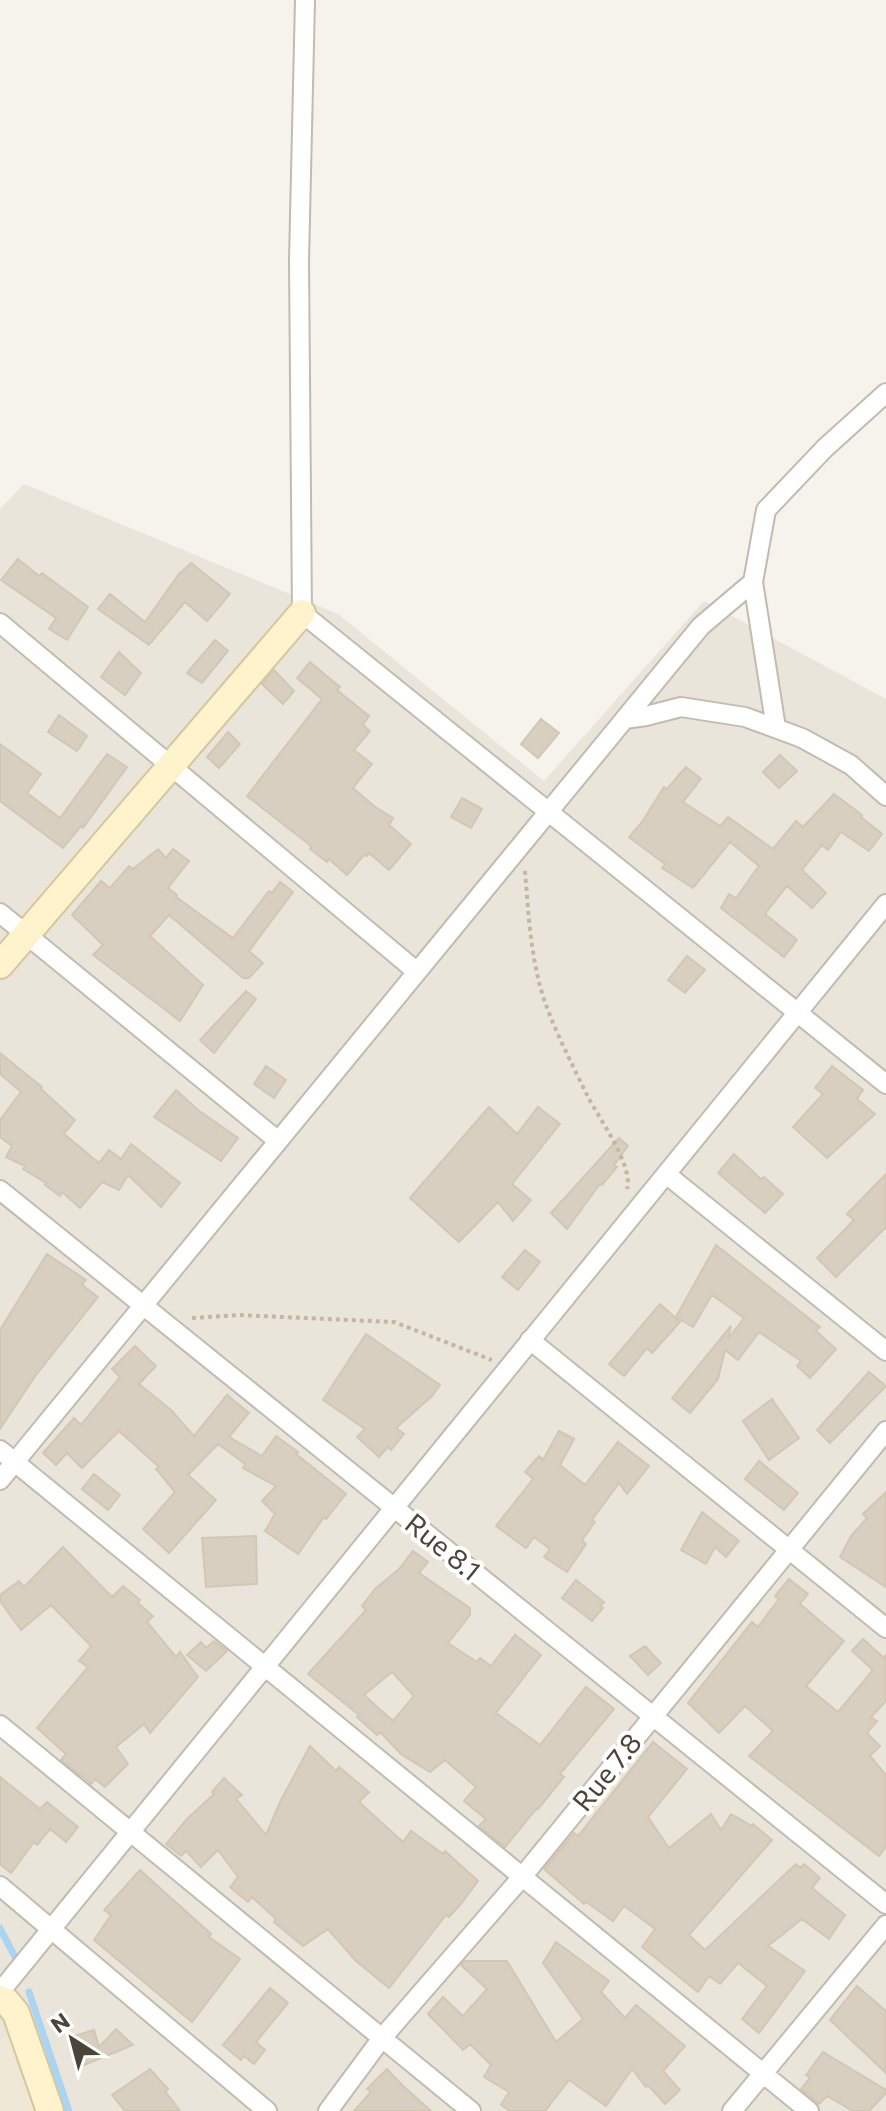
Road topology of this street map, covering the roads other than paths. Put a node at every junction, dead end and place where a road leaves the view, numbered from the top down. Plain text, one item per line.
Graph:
1 (305, 0) edge
2 (886, 393) edge
3 (753, 582) junction
4 (302, 613) junction
5 (0, 623) edge
6 (625, 719) junction
7 (776, 728) junction
8 (170, 767) junction
9 (886, 796) edge
10 (548, 811) junction
11 (886, 904) edge
12 (0, 913) edge
13 (26, 935) junction
14 (0, 965) edge
15 (416, 971) junction
16 (798, 1013) junction
17 (886, 1084) edge
18 (277, 1140) junction
19 (666, 1174) junction
20 (0, 1190) edge
21 (142, 1304) junction
22 (530, 1340) junction
23 (886, 1351) edge
24 (886, 1431) edge
25 (7, 1456) edge
26 (0, 1480) edge
27 (394, 1507) junction
28 (789, 1550) junction
29 (886, 1628) edge
30 (265, 1667) junction
31 (653, 1716) junction
32 (0, 1725) edge
33 (131, 1833) junction
34 (522, 1877) junction
35 (0, 1886) edge
36 (886, 1904) edge
37 (886, 1925) edge
38 (52, 1931) junction
39 (0, 1992) edge
40 (0, 1999) edge
41 (382, 2038) junction
42 (764, 2074) junction
43 (50, 2111) edge
44 (267, 2111) edge
45 (328, 2111) edge
46 (471, 2111) edge
47 (732, 2111) edge
48 (809, 2111) edge

1 - 4 street
2 - 3 street
3 - 6 street
3 - 7 street
4 - 8 street
4 - 10 street
5 - 8 street
6 - 7 street
6 - 10 street
7 - 9 street
8 - 13 street
8 - 15 street
10 - 15 street
10 - 16 street
11 - 16 street
12 - 13 street
13 - 14 street
13 - 18 street
15 - 18 street
16 - 17 street
16 - 19 street
18 - 21 street
19 - 22 street
19 - 23 street
20 - 21 street, Rue 8.1
21 - 25 street
21 - 27 street, Rue 8.1
22 - 27 street
22 - 28 street
24 - 28 street, Rue 7.8
25 - 26 street
25 - 30 street
27 - 30 street
27 - 31 street, Rue 8.1
28 - 29 street
28 - 31 street, Rue 7.8
30 - 33 street
30 - 34 street
31 - 34 street, Rue 7.8
31 - 36 street, Rue 8.1
32 - 33 street
33 - 38 street
33 - 41 street
34 - 41 street, Rue 7.8
34 - 42 street
35 - 38 street
37 - 42 street
38 - 39 street
38 - 44 street
40 - 43 street
41 - 45 street, Rue 7.8
41 - 46 street
42 - 47 street
42 - 48 street

